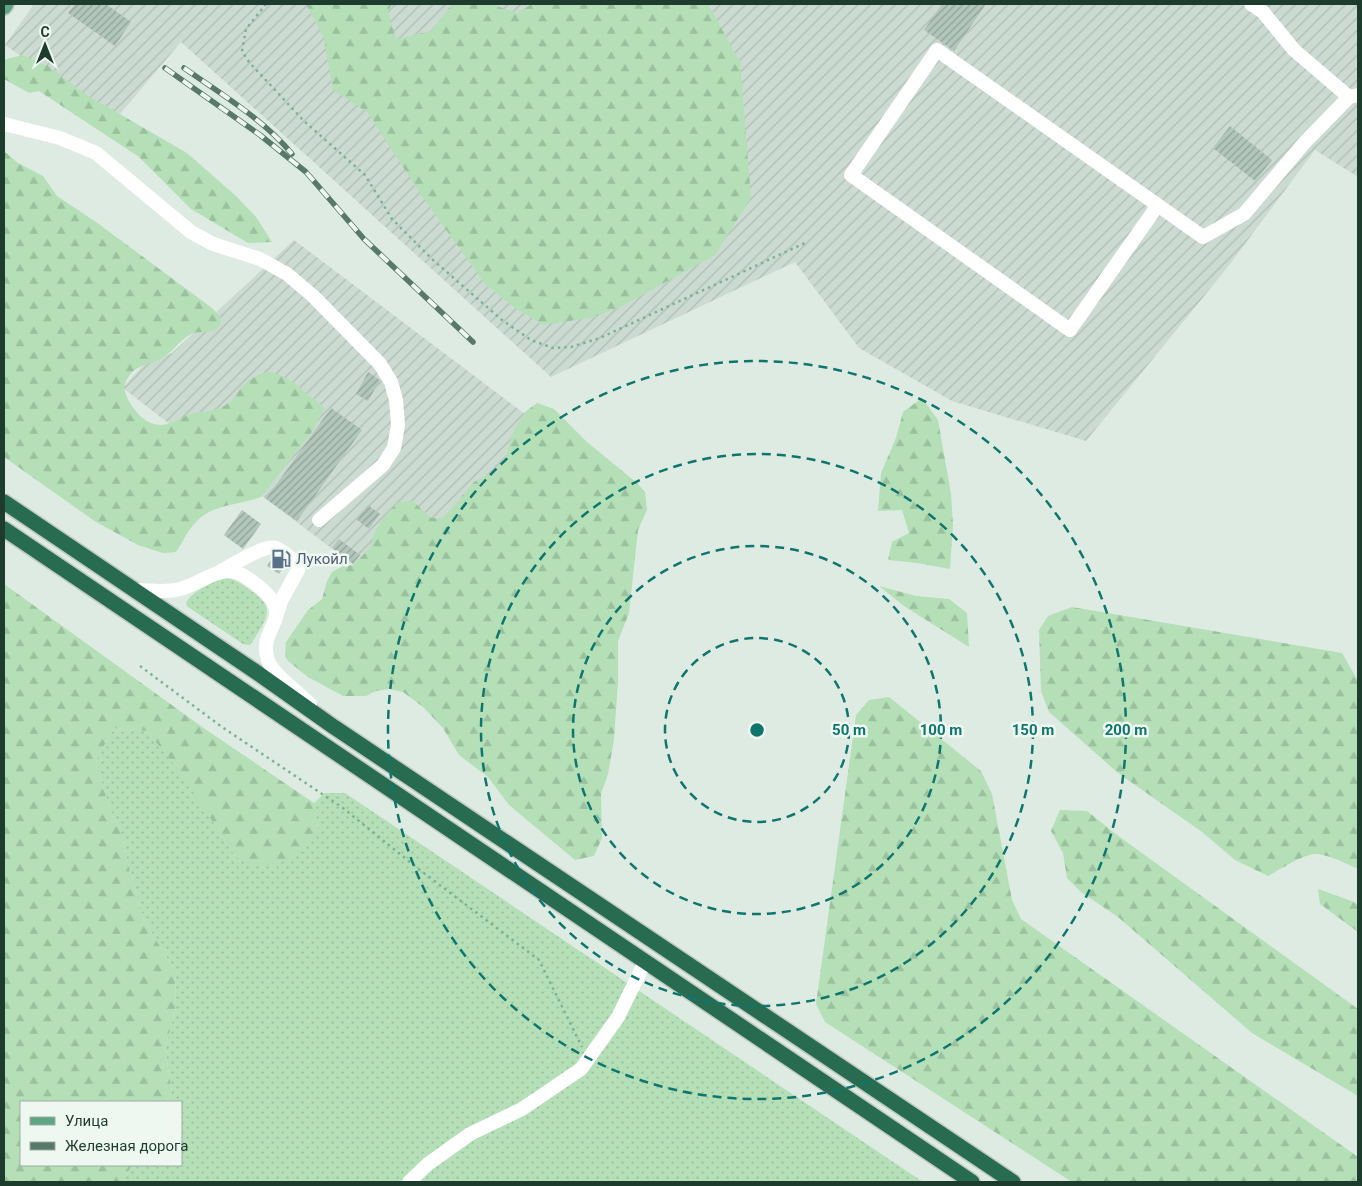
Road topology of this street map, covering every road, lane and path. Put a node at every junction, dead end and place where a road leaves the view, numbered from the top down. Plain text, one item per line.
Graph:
1 (6, 4) edge
2 (266, 4) edge
3 (1251, 4) edge
4 (4, 7) edge
5 (1354, 96) edge
6 (4, 124) edge
7 (1158, 205) junction
8 (805, 243) dead end
9 (4, 502) edge
10 (319, 520) dead end
11 (4, 529) edge
12 (217, 573) junction
13 (134, 590) junction
14 (276, 616) junction
15 (140, 666) dead end
16 (334, 726) junction
17 (645, 962) junction
18 (588, 1060) junction
19 (410, 1182) edge
20 (972, 1182) edge
21 (1013, 1182) edge

1 - 4 main road
2 - 8 path
3 - 5 lane
5 - 7 lane
6 - 10 lane
7 - 7 lane
9 - 13 highway
11 - 17 highway
12 - 13 lane
12 - 14 lane
12 - 14 lane
13 - 16 highway
14 - 16 lane
15 - 18 path
16 - 21 highway
17 - 18 lane
17 - 20 highway
18 - 19 lane

